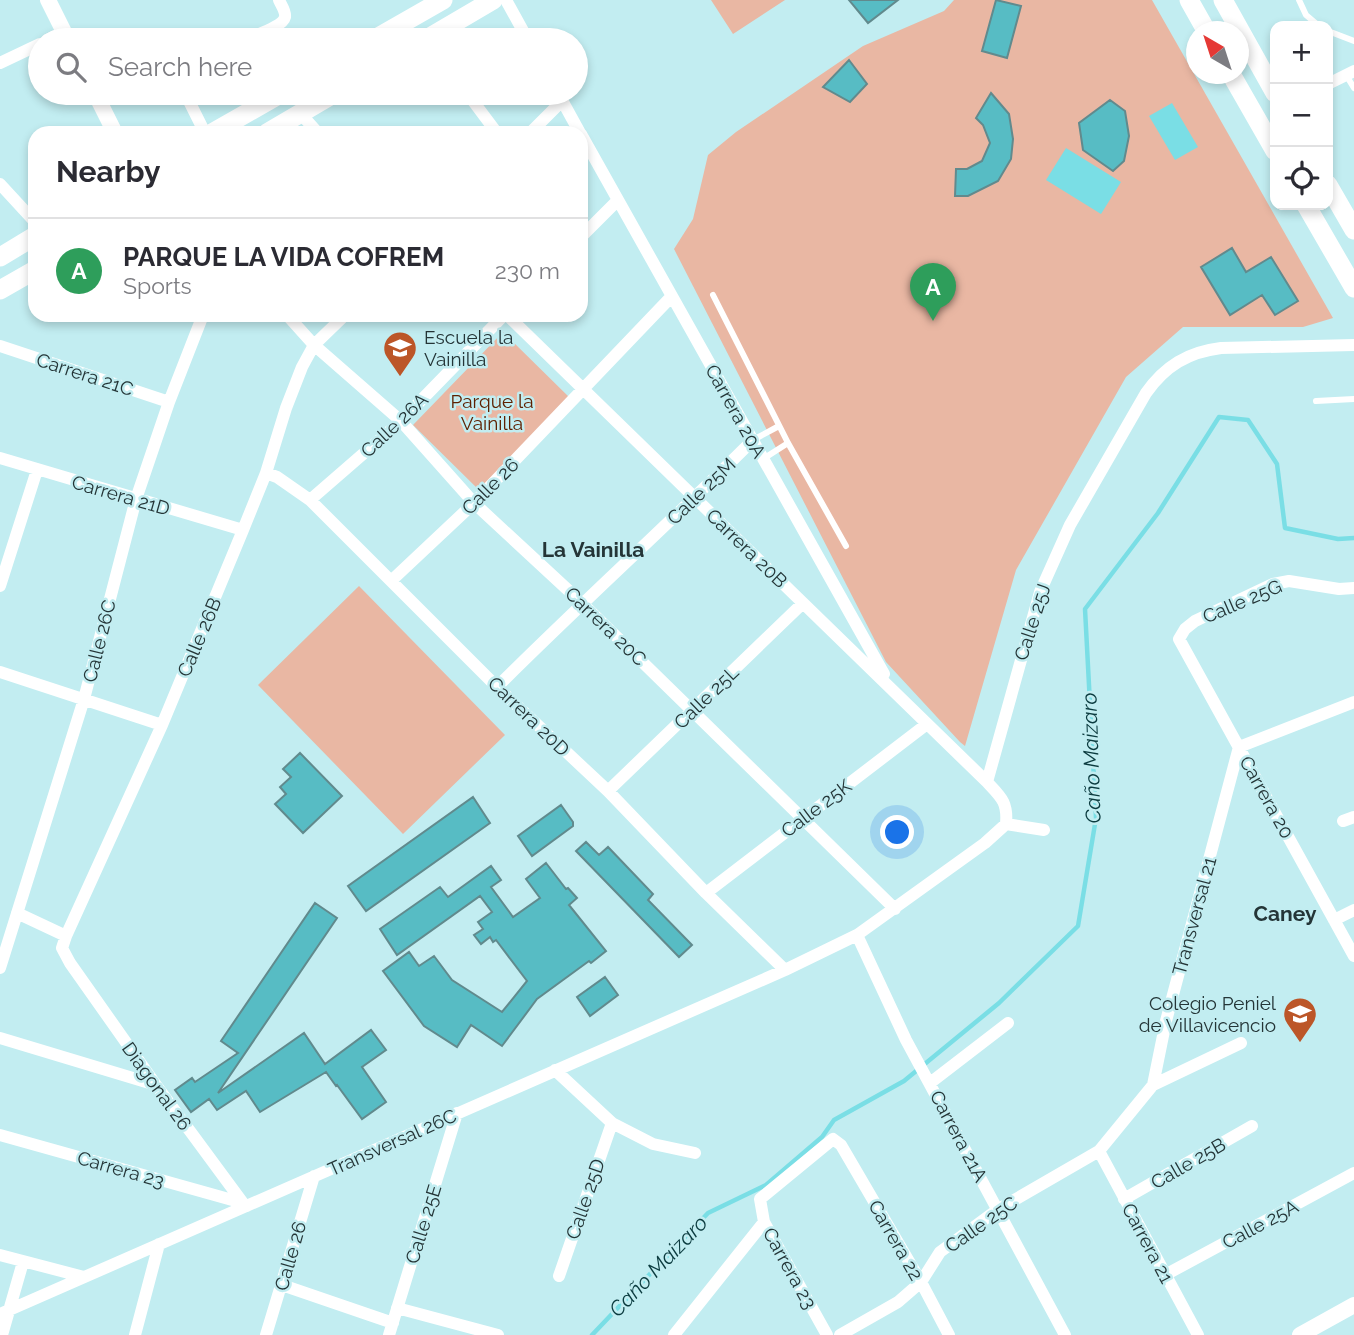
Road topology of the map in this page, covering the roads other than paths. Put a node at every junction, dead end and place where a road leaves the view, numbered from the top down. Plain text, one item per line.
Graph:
1 (48, 0) edge
2 (279, 0) edge
3 (443, 0) edge
4 (493, 0) edge
5 (506, 0) edge
6 (1189, 0) edge
7 (1223, 0) edge
8 (1299, 0) edge
9 (1201, 21) edge
10 (1313, 21) edge
11 (62, 28) edge
12 (272, 28) edge
13 (394, 28) edge
14 (445, 28) edge
15 (521, 28) edge
16 (1333, 34) edge
17 (1354, 41) edge
18 (28, 50) edge
19 (0, 63) edge
20 (1350, 73) edge
21 (1333, 82) edge
22 (1237, 84) edge
23 (1270, 84) edge
24 (1354, 88) edge
25 (101, 105) edge
26 (191, 105) edge
27 (261, 105) edge
28 (314, 105) edge
29 (476, 105) edge
30 (553, 105) edge
31 (565, 105) edge
32 (300, 113) junction
33 (112, 126) edge
34 (202, 126) edge
35 (224, 126) edge
36 (279, 126) edge
37 (312, 126) edge
38 (492, 126) edge
39 (536, 126) edge
40 (577, 126) edge
41 (588, 146) edge
42 (1273, 147) edge
43 (0, 184) edge
44 (1333, 193) edge
45 (618, 200) junction
46 (1309, 210) edge
47 (28, 214) edge
48 (588, 230) edge
49 (1354, 230) edge
50 (28, 240) edge
51 (0, 257) edge
52 (28, 274) edge
53 (1354, 288) edge
54 (0, 290) edge
55 (713, 295) dead end
56 (671, 296) junction
57 (200, 322) edge
58 (293, 322) edge
59 (338, 322) edge
60 (499, 322) edge
61 (513, 322) edge
62 (314, 345) junction
63 (1354, 345) edge
64 (0, 346) edge
65 (583, 389) junction
66 (1354, 399) edge
67 (1316, 401) dead end
68 (169, 402) junction
69 (401, 421) junction
70 (779, 426) junction
71 (752, 440) junction
72 (788, 443) junction
73 (0, 458) edge
74 (763, 459) junction
75 (37, 470) junction
76 (266, 473) junction
77 (695, 497) junction
78 (136, 499) junction
79 (310, 500) junction
80 (474, 503) junction
81 (243, 530) junction
82 (846, 546) dead end
83 (3, 565) edge
84 (391, 581) junction
85 (0, 586) edge
86 (1354, 588) edge
87 (582, 603) junction
88 (803, 603) junction
89 (1179, 639) joint
90 (0, 672) edge
91 (497, 687) junction
92 (891, 688) junction
93 (84, 699) junction
94 (1354, 702) edge
95 (693, 710) junction
96 (927, 724) junction
97 (162, 725) junction
98 (1239, 747) junction
99 (987, 782) junction
100 (608, 791) junction
101 (802, 819) junction
102 (1006, 824) junction
103 (1044, 830) dead end
104 (706, 893) junction
105 (895, 909) junction
106 (1354, 910) edge
107 (17, 914) junction
108 (1334, 920) junction
109 (857, 935) junction
110 (66, 936) junction
111 (1354, 956) edge
112 (0, 968) edge
113 (785, 970) junction
114 (1009, 1023) dead end
115 (0, 1038) edge
116 (1241, 1043) dead end
117 (555, 1070) junction
118 (927, 1078) junction
119 (156, 1085) junction
120 (1153, 1085) junction
121 (457, 1113) junction
122 (612, 1123) junction
123 (1252, 1126) dead end
124 (0, 1135) edge
125 (841, 1145) joint
126 (1099, 1151) junction
127 (695, 1153) dead end
128 (1354, 1173) edge
129 (313, 1176) junction
130 (1124, 1199) junction
131 (245, 1204) junction
132 (998, 1210) junction
133 (764, 1222) junction
134 (159, 1244) junction
135 (0, 1255) edge
136 (23, 1262) junction
137 (1165, 1275) junction
138 (559, 1276) dead end
139 (85, 1277) junction
140 (921, 1282) junction
141 (282, 1285) junction
142 (1354, 1305) edge
143 (397, 1308) junction
144 (4, 1312) edge
145 (391, 1329) edge
146 (2, 1335) edge
147 (135, 1335) edge
148 (266, 1335) edge
149 (498, 1335) edge
150 (674, 1335) edge
151 (827, 1335) edge
152 (840, 1335) edge
153 (949, 1335) edge
154 (1065, 1335) edge
155 (1198, 1335) edge
156 (1300, 1335) edge

1 - 11 street
2 - 12 street
3 - 13 main road
4 - 14 main road
5 - 15 street
6 - 9 main road
7 - 23 main road
8 - 10 lane
16 - 17 lane
18 - 19 street
20 - 21 street
20 - 24 lane
22 - 42 main road
25 - 33 street
26 - 34 street
27 - 35 main road
28 - 32 main road
29 - 38 street
30 - 39 street
31 - 40 street, Carrera 20A
32 - 36 main road
32 - 37 street
41 - 45 street, Carrera 20A
43 - 47 street
44 - 49 main road
45 - 48 street
45 - 56 street, Carrera 20A
46 - 53 main road
50 - 51 main road
52 - 54 main road
55 - 70 lane
56 - 65 street, Calle 26
56 - 71 street, Carrera 20A
57 - 68 street, Calle 26C
58 - 62 street, Carrera 20C
59 - 62 street, Calle 26B
60 - 69 street, Calle 26A
61 - 65 street, Carrera 20B
62 - 69 street, Carrera 20C
62 - 76 street, Calle 26B
63 - 99 street, Calle 25J
64 - 68 street, Carrera 21C
65 - 77 street, Carrera 20B
65 - 80 street, Calle 26
66 - 67 lane
68 - 78 street, Calle 26C
69 - 79 street, Calle 26A
69 - 80 street, Carrera 20C
70 - 71 lane
70 - 72 lane
71 - 74 street, Carrera 20A
71 - 77 street, Calle 25M
72 - 74 lane
72 - 82 lane
73 - 75 street, Carrera 21D
74 - 92 street, Carrera 20A
75 - 78 street, Carrera 21D
75 - 83 street
76 - 79 street, Carrera 20D
76 - 81 street, Calle 26B
77 - 87 street, Calle 25M
77 - 88 street, Carrera 20B
78 - 81 street, Carrera 21D
78 - 93 street, Calle 26C
79 - 84 street, Carrera 20D
80 - 84 street, Calle 26
80 - 87 street, Carrera 20C
81 - 97 street, Calle 26B
83 - 85 street
84 - 91 street, Carrera 20D
86 - 89 street, Calle 25G
87 - 91 street, Calle 25M
87 - 95 street, Carrera 20C
88 - 92 street, Carrera 20B
88 - 95 street, Calle 25L
89 - 98 street, Carrera 20
90 - 93 street
91 - 100 street, Carrera 20D
92 - 96 street, Carrera 20B
93 - 97 street
93 - 107 street, Calle 26C
94 - 98 street
95 - 100 street, Calle 25L
95 - 101 street, Carrera 20C
96 - 99 street, Carrera 20B
96 - 101 street, Calle 25K
97 - 110 street, Calle 26B
98 - 108 street, Carrera 20
98 - 120 street, Transversal 21
99 - 102 street
100 - 104 street, Carrera 20D
101 - 104 street, Calle 25K
101 - 105 street, Carrera 20C
102 - 103 street
102 - 105 street
104 - 113 street, Carrera 20D
105 - 109 street
106 - 108 street
107 - 110 street
107 - 112 street, Calle 26C
108 - 111 street, Carrera 20
109 - 113 street
109 - 118 street, Carrera 21A
110 - 119 street, Diagonal 26
113 - 117 street, Transversal 26C
114 - 118 street
115 - 119 street
116 - 120 street
117 - 121 street, Transversal 26C
117 - 122 street
118 - 132 street, Carrera 21A
119 - 131 street, Diagonal 26
120 - 126 street, Transversal 21
121 - 129 street, Transversal 26C
121 - 143 street, Calle 25E
122 - 127 street
122 - 138 street, Calle 25D
123 - 130 street, Calle 25B
124 - 131 street, Carrera 23
125 - 133 street, Carrera 23
125 - 140 street, Carrera 22
126 - 130 street, Carrera 21
126 - 132 street, Calle 25C
128 - 137 street, Calle 25A
129 - 131 street, Transversal 26C
129 - 141 street, Calle 26
130 - 137 street, Carrera 21
131 - 134 street, Transversal 26C
132 - 140 street, Calle 25C
132 - 154 street, Carrera 21A
133 - 150 street
133 - 151 street, Carrera 23
134 - 139 street, Transversal 26C
134 - 147 street
135 - 136 street
136 - 139 street
136 - 144 street
137 - 155 street, Carrera 21
139 - 144 street, Transversal 26C
140 - 152 street, Calle 25C
140 - 153 street, Carrera 22
141 - 145 street
141 - 148 street, Calle 26
142 - 156 street
143 - 145 street, Calle 25E
143 - 149 street
144 - 146 street

